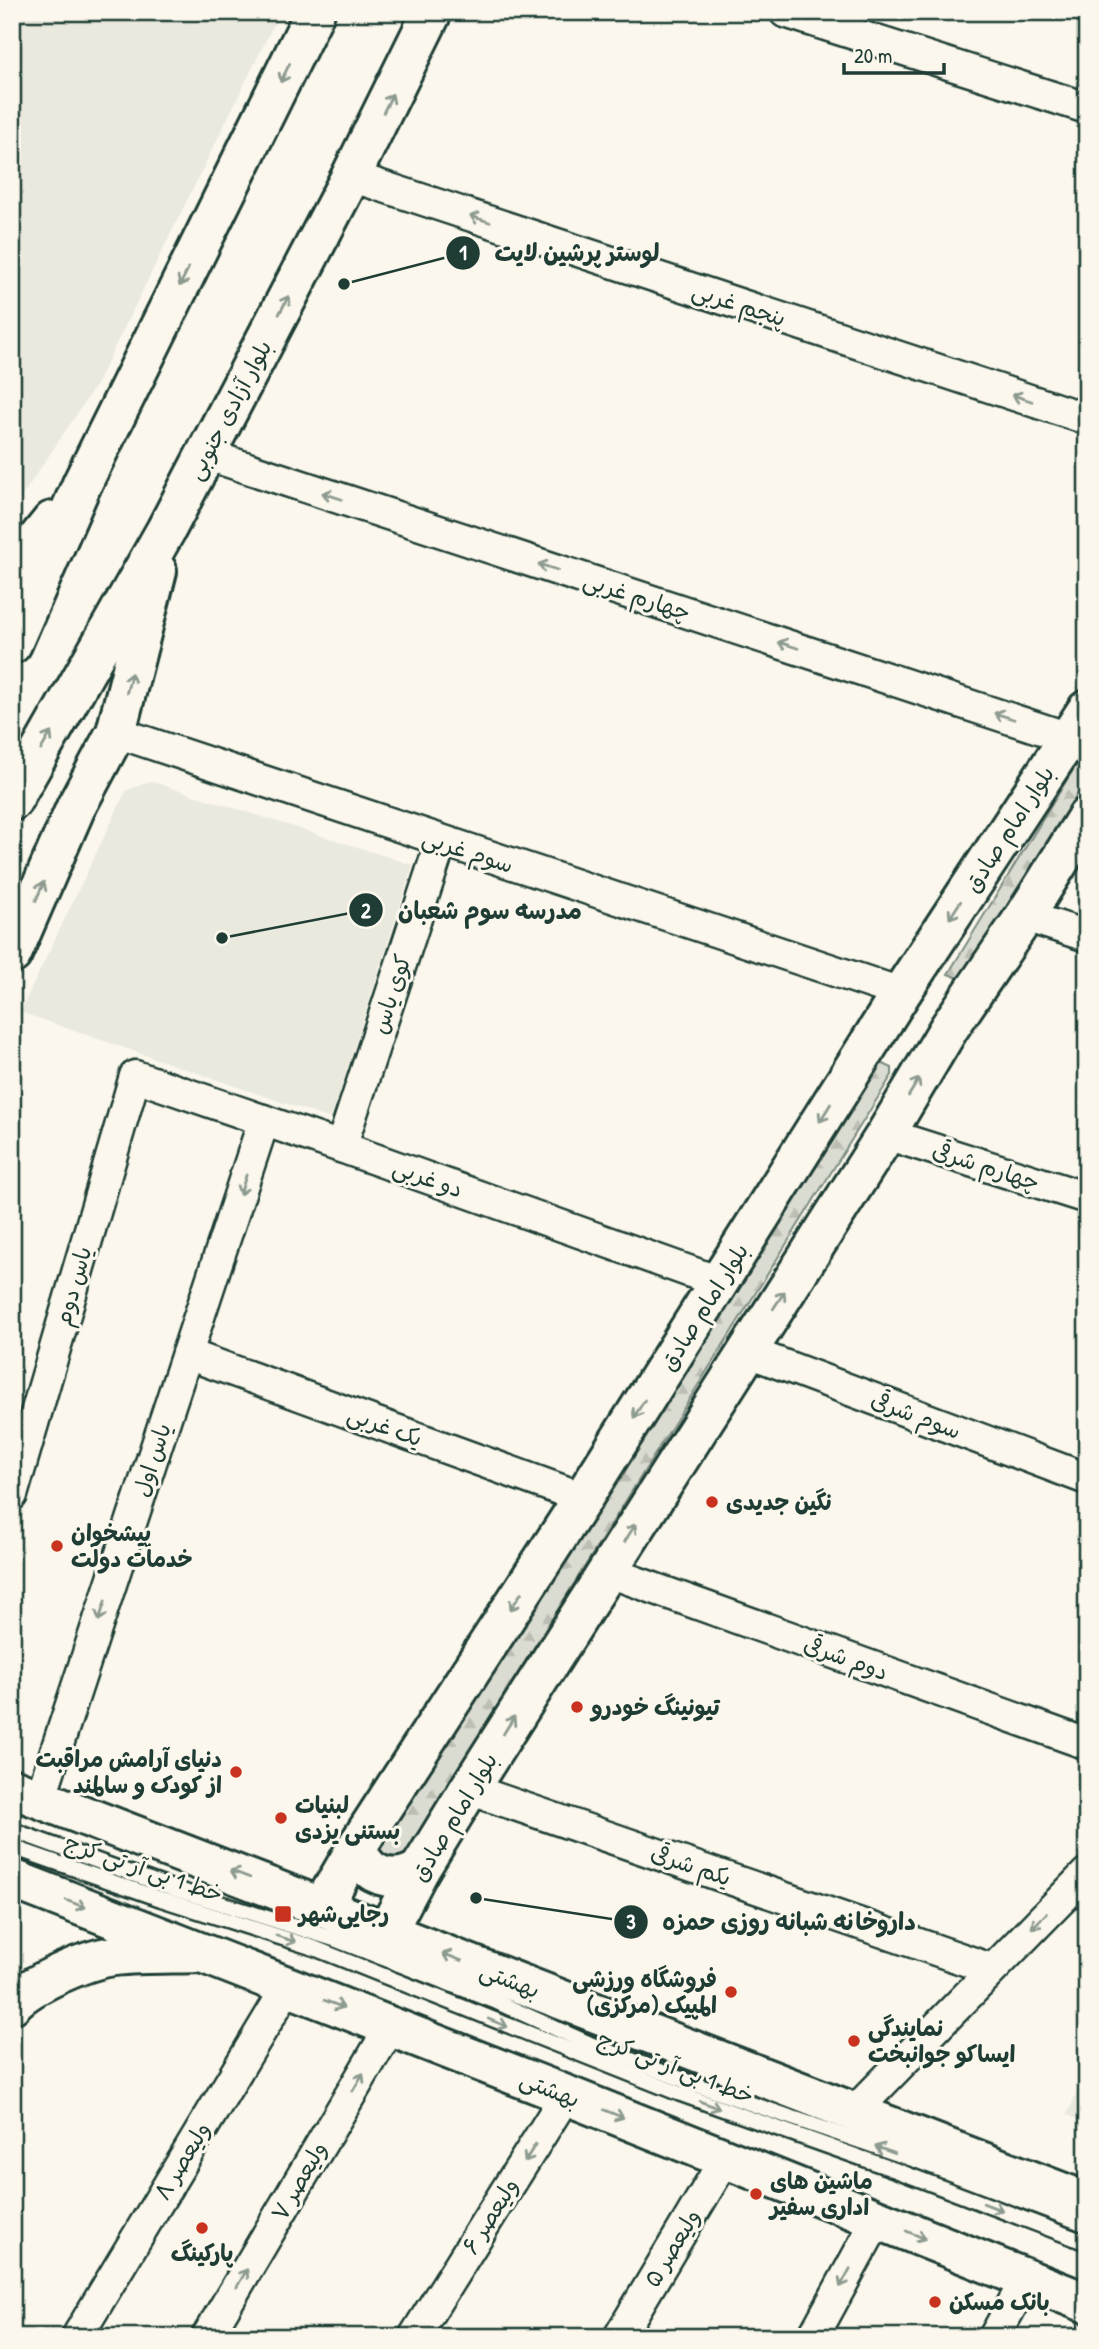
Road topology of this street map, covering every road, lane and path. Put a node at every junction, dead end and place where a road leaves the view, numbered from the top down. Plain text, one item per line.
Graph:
1 (315, 12) edge
2 (432, 12) edge
3 (785, 12) edge
4 (1087, 108) edge
5 (352, 176) junction
6 (1087, 419) edge
7 (205, 454) junction
8 (82, 484) junction
9 (166, 530) junction
10 (12, 571) edge
11 (12, 644) edge
12 (1078, 724) edge
13 (117, 733) junction
14 (12, 801) edge
15 (1087, 817) edge
16 (442, 842) junction
17 (1025, 916) junction
18 (1087, 936) edge
19 (12, 954) edge
20 (901, 993) junction
21 (949, 1028) junction
22 (135, 1076) joint
23 (264, 1120) junction
24 (886, 1134) junction
25 (341, 1147) junction
26 (1087, 1198) edge
27 (719, 1282) junction
28 (746, 1351) junction
29 (187, 1354) junction
30 (1087, 1479) edge
31 (12, 1495) edge
32 (583, 1498) junction
33 (606, 1571) junction
34 (1087, 1744) edge
35 (469, 1789) junction
36 (26, 1793) edge
37 (12, 1830) edge
38 (358, 1845) junction
39 (12, 1847) edge
40 (420, 1869) junction
41 (1087, 1872) edge
42 (12, 1879) edge
43 (323, 1905) junction
44 (387, 1931) junction
45 (201, 1953) junction
46 (992, 1969) junction
47 (288, 1986) junction
48 (12, 2004) edge
49 (391, 2026) junction
50 (566, 2095) junction
51 (852, 2114) junction
52 (725, 2159) junction
53 (1087, 2202) edge
54 (877, 2220) junction
55 (1087, 2225) edge
56 (1087, 2243) edge
57 (1026, 2280) junction
58 (1087, 2303) edge
59 (77, 2337) edge
60 (208, 2337) edge
61 (414, 2337) edge
62 (619, 2337) edge
63 (813, 2337) edge
64 (994, 2337) edge

1 -> 8 main road
5 -> 2 main road, بلوار آزادی جنوبی
3 - 4 street
6 -> 5 street, پنجم غربی
7 -> 5 main road, بلوار آزادی جنوبی
7 - 9 main road, بلوار آزادی جنوبی
12 -> 7 street, چهارم غربی
8 - 10 main road
8 - 11 main road
13 -> 9 main road
14 -> 9 main road, بلوار آزادی جنوبی
12 -> 20 main road, بلوار امام صادق
13 - 16 street, سوم غربی
19 -> 13 main road
15 - 17 main road, بلوار امام صادق
16 - 20 street, سوم غربی
16 - 25 street, کوی یاس
17 - 18 street
17 - 21 main road, بلوار امام صادق
20 - 21 main road
20 -> 27 main road, بلوار امام صادق
24 -> 21 main road, بلوار امام صادق
22 - 23 street, دو غربی
22 - 31 street, یاس دوم
23 - 25 street, دو غربی
23 -> 29 street, یاس اول
24 - 26 street, چهارم شرقی
28 -> 24 main road, بلوار امام صادق
25 - 27 street, دو غربی
27 -> 32 main road, بلوار امام صادق
28 - 30 street, سوم شرقی
33 -> 28 main road, بلوار امام صادق
29 - 32 street, یک غربی
29 -> 36 street, یاس اول
32 -> 38 main road, بلوار امام صادق
33 - 34 street, دوم شرقی
35 -> 33 main road, بلوار امام صادق
35 - 40 main road, بلوار امام صادق
35 - 46 street, یکم شرقی
43 -> 36 main road, بهشتى
55 -> 37 lane, خط 1 بی آر تی کرج
38 - 40 main road
38 - 43 main road, بلوار امام صادق
39 -> 56 lane, خط 1 بی آر تی کرج
40 - 44 main road, بلوار امام صادق
41 -> 46 street
42 -> 45 main road, بهشتی
43 - 44 main road, بهشتى
51 -> 44 main road, بهشتى
45 - 47 main road, بهشتی
45 - 48 main road
46 - 51 street
47 -> 49 main road, بهشتی
47 - 59 street, ولیعصر ۸
49 - 50 main road, بهشتی
60 -> 49 street, ولیعصر ۷
50 -> 52 main road, بهشتی
50 -> 61 street, ولیعصر ۶
51 - 53 main road, بهشتى
52 - 54 main road, بهشتی
52 - 62 street, ولیعصر ۵
54 -> 57 main road, بهشتی
54 -> 63 street
57 - 58 main road, بهشتی
57 - 64 street

